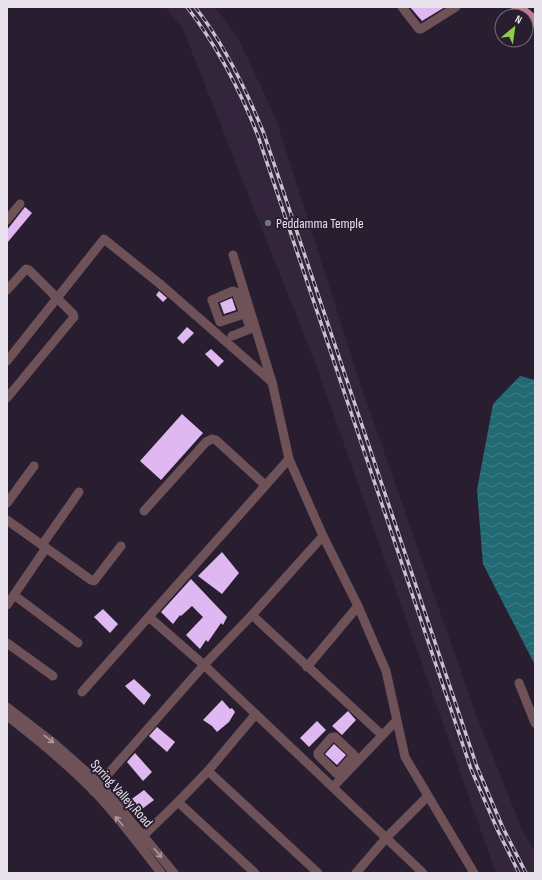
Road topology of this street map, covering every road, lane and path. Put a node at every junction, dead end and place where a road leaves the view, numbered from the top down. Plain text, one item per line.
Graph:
1 (402, 7) edge
2 (456, 7) edge
3 (20, 204) dead end
4 (7, 220) edge
5 (232, 261) dead end
6 (7, 290) edge
7 (57, 298) junction
8 (242, 298) junction
9 (247, 314) junction
10 (252, 328) junction
11 (232, 336) dead end
12 (7, 361) edge
13 (272, 382) junction
14 (7, 398) edge
15 (289, 459) junction
16 (34, 466) dead end
17 (266, 485) junction
18 (79, 492) dead end
19 (7, 503) edge
20 (144, 511) dead end
21 (7, 520) edge
22 (323, 536) junction
23 (44, 546) junction
24 (121, 546) dead end
25 (14, 595) junction
26 (7, 605) edge
27 (358, 606) junction
28 (252, 615) junction
29 (149, 617) junction
30 (7, 643) edge
31 (78, 643) dead end
32 (204, 665) junction
33 (307, 667) junction
34 (53, 676) dead end
35 (519, 683) dead end
36 (82, 692) dead end
37 (7, 707) edge
38 (255, 715) junction
39 (7, 716) edge
40 (396, 721) junction
41 (535, 723) edge
42 (382, 735) junction
43 (352, 763) junction
44 (208, 771) junction
45 (337, 774) junction
46 (331, 785) junction
47 (96, 788) junction
48 (427, 796) junction
49 (178, 802) junction
50 (143, 836) junction
51 (386, 838) junction
52 (161, 873) edge
53 (174, 873) edge
54 (255, 873) edge
55 (318, 873) edge
56 (356, 873) edge
57 (423, 873) edge
58 (474, 873) edge

1 - 2 street
3 - 4 street
5 - 8 street
6 - 7 street
7 - 12 street
7 - 13 street
7 - 14 street
8 - 9 street
8 - 9 street
9 - 10 street
10 - 11 street
10 - 13 street
13 - 15 street
15 - 17 street
15 - 22 street
16 - 19 street
17 - 20 street
17 - 29 street
18 - 23 street
21 - 23 street
22 - 27 street
22 - 28 street
23 - 24 street
23 - 25 street
25 - 26 street
25 - 31 street
27 - 33 street
27 - 40 street
28 - 32 street
28 - 33 street
29 - 32 street
29 - 36 street
30 - 34 street
32 - 38 street
32 - 47 street
33 - 42 street
35 - 41 street
37 -> 47 street, Spring Valley Road
38 - 44 street
38 - 46 street
39 - 47 street, Spring Valley Road
40 - 42 street
40 - 48 street
42 - 43 street
43 - 45 street
43 - 45 street
43 - 46 street
44 - 49 street
44 - 55 street
45 - 46 street
46 - 51 street
47 - 50 street, Spring Valley Road
52 -> 47 street, Spring Valley Road
48 - 51 street
48 - 58 street
49 - 50 street
49 - 54 street
50 -> 53 street, Spring Valley Road
51 - 56 street
51 - 57 street

